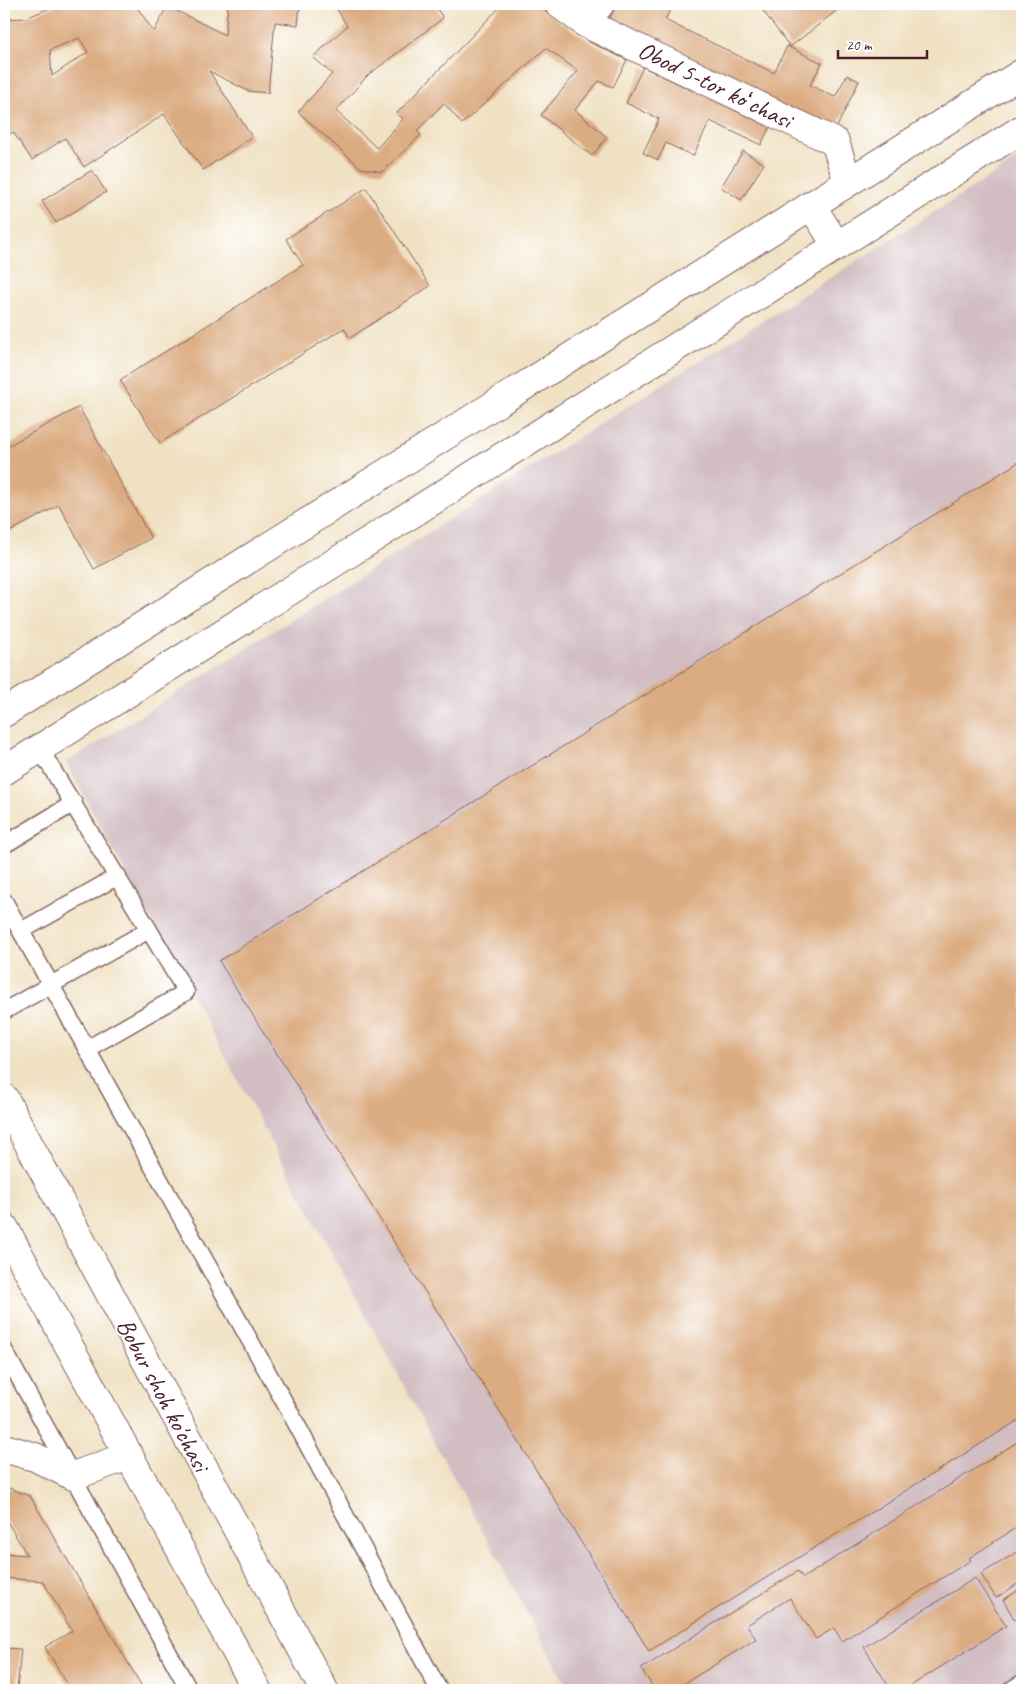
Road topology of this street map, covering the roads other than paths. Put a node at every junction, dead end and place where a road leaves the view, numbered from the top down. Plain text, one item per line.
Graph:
1 (559, 4) edge
2 (592, 13) edge
3 (1022, 73) edge
4 (1022, 129) edge
5 (848, 182) junction
6 (811, 205) junction
7 (837, 246) junction
8 (4, 712) edge
9 (40, 749) junction
10 (4, 771) edge
11 (74, 803) junction
12 (4, 845) edge
13 (118, 876) junction
14 (4, 901) edge
15 (149, 930) junction
16 (21, 931) junction
17 (51, 986) junction
18 (4, 1011) edge
19 (87, 1049) junction
20 (4, 1098) edge
21 (4, 1227) edge
22 (4, 1350) edge
23 (4, 1448) edge
24 (128, 1456) junction
25 (73, 1476) junction
26 (1022, 1683) edge
27 (189, 1690) edge
28 (257, 1690) edge
29 (324, 1690) edge
30 (439, 1690) edge
31 (1011, 1690) edge

1 - 2 main road, Obod 5-tor koʻchasi
2 - 5 main road, Obod 5-tor koʻchasi
3 - 5 main road
4 - 7 main road
5 - 6 main road
6 - 7 main road
6 - 8 main road
7 - 9 main road
9 - 10 main road
9 - 11 lane
11 - 12 lane
11 - 13 lane
13 - 15 lane
13 - 16 lane
14 - 16 lane
15 - 17 lane
15 - 19 lane
16 - 17 lane
17 - 18 lane
17 - 19 lane
19 - 30 lane
20 - 29 main road, Bobur shoh ko'chasi
21 - 24 main road
22 - 25 lane
23 - 25 main road
24 - 25 main road
24 - 28 main road
25 - 27 lane
26 - 31 lane

